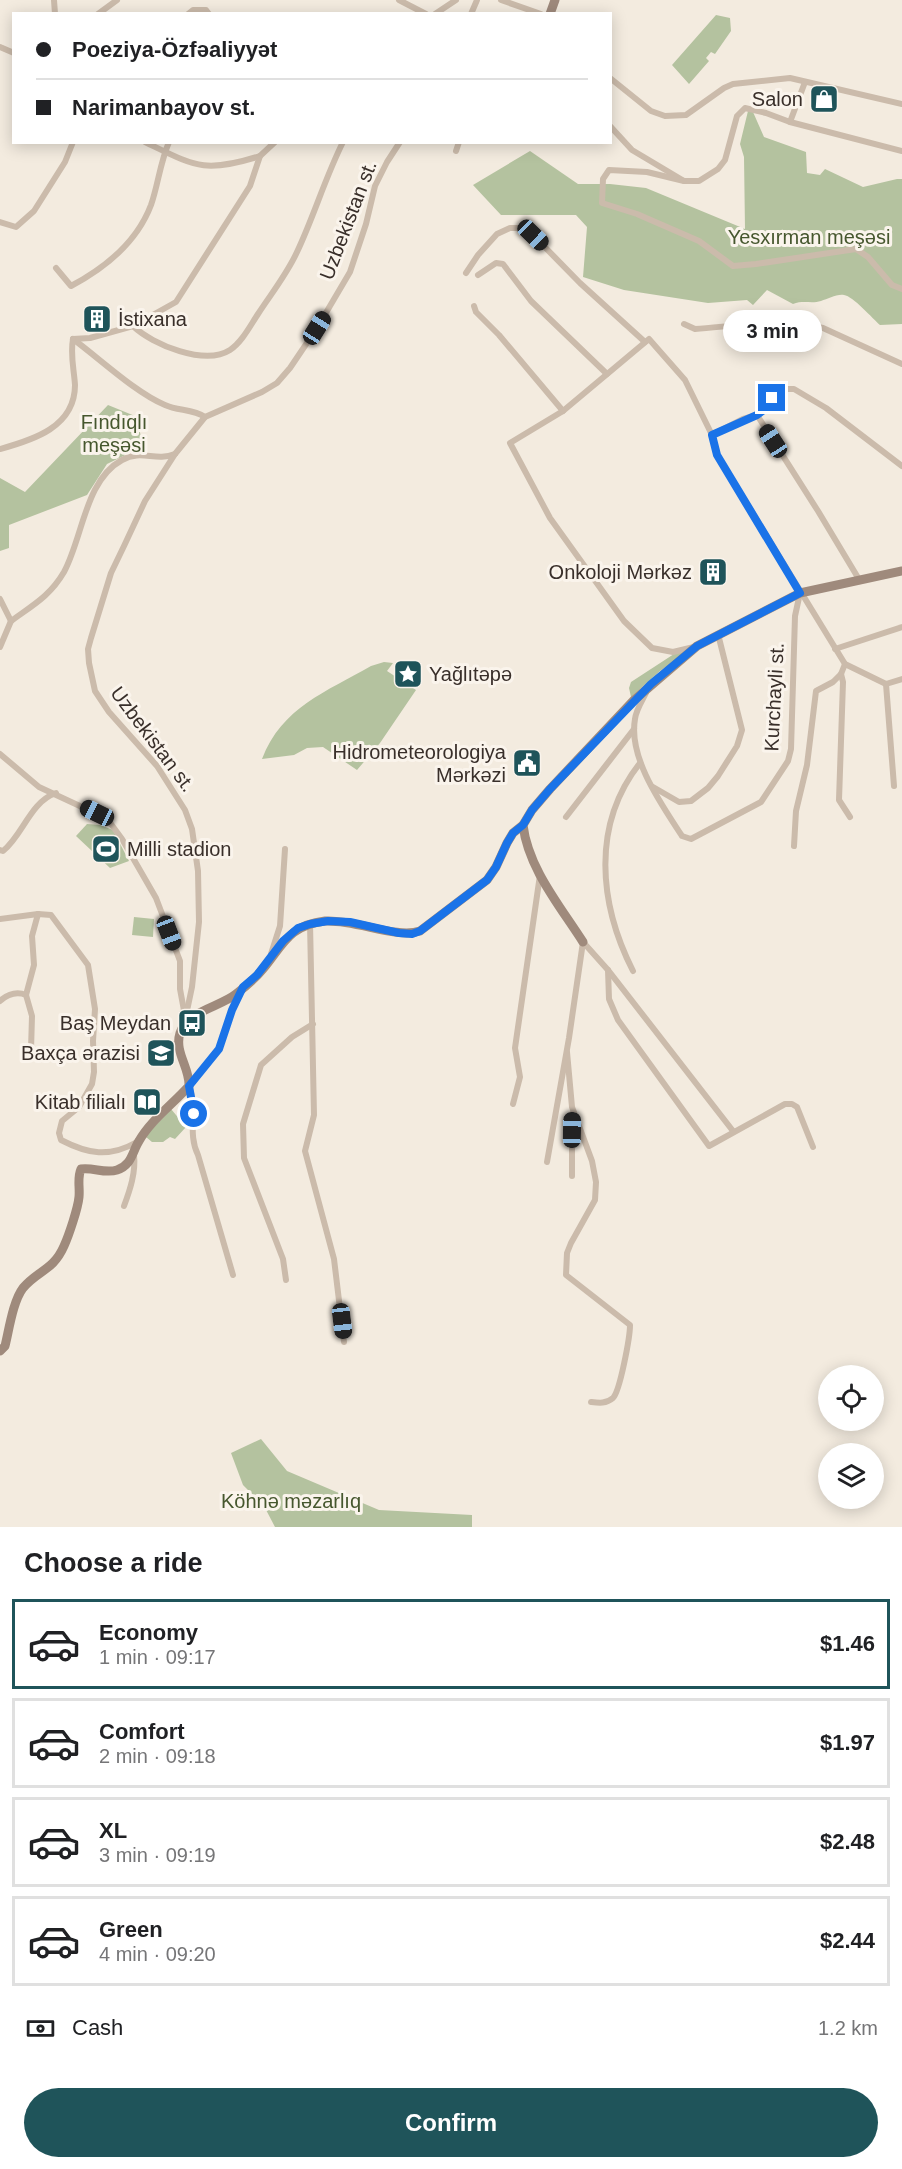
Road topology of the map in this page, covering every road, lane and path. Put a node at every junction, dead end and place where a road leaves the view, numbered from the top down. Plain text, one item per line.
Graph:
1 (117, 0) edge
2 (399, 0) edge
3 (456, 0) edge
4 (501, 0) edge
5 (101, 12) edge
6 (190, 12) edge
7 (208, 12) edge
8 (422, 12) edge
9 (438, 12) edge
10 (535, 12) edge
11 (612, 80) edge
12 (805, 82) junction
13 (902, 104) edge
14 (790, 122) junction
15 (612, 128) edge
16 (72, 144) edge
17 (149, 144) edge
18 (168, 144) edge
19 (273, 144) edge
20 (342, 144) edge
21 (399, 144) edge
22 (458, 144) edge
23 (456, 151) dead end
24 (165, 152) junction
25 (902, 152) edge
26 (260, 156) junction
27 (684, 182) junction
28 (0, 222) edge
29 (56, 268) dead end
30 (466, 273) dead end
31 (478, 275) dead end
32 (902, 289) edge
33 (474, 306) dead end
34 (684, 324) dead end
35 (133, 326) junction
36 (73, 339) junction
37 (645, 342) junction
38 (902, 364) edge
39 (607, 374) junction
40 (562, 411) junction
41 (757, 415) junction
42 (205, 417) junction
43 (712, 435) junction
44 (0, 448) edge
45 (175, 454) junction
46 (902, 466) edge
47 (902, 572) edge
48 (860, 581) junction
49 (800, 593) junction
50 (0, 599) edge
51 (11, 621) junction
52 (902, 627) edge
53 (718, 634) junction
54 (697, 646) junction
55 (0, 647) edge
56 (835, 649) junction
57 (845, 664) junction
58 (841, 674) junction
59 (902, 679) edge
60 (651, 684) junction
61 (886, 684) junction
62 (634, 729) junction
63 (0, 754) edge
64 (640, 763) junction
65 (653, 786) junction
66 (894, 786) dead end
67 (56, 793) junction
68 (566, 817) dead end
69 (850, 817) dead end
70 (523, 825) junction
71 (794, 846) dead end
72 (285, 849) dead end
73 (0, 850) edge
74 (540, 875) junction
75 (38, 914) junction
76 (0, 919) edge
77 (310, 924) junction
78 (583, 942) junction
79 (270, 958) junction
80 (608, 970) junction
81 (633, 970) dead end
82 (243, 987) junction
83 (26, 995) junction
84 (0, 1001) edge
85 (185, 1021) junction
86 (313, 1024) junction
87 (31, 1050) dead end
88 (567, 1052) junction
89 (189, 1086) junction
90 (513, 1104) dead end
91 (572, 1107) junction
92 (733, 1131) junction
93 (139, 1142) junction
94 (813, 1147) dead end
95 (134, 1155) junction
96 (548, 1162) dead end
97 (572, 1176) dead end
98 (124, 1206) dead end
99 (233, 1275) dead end
100 (286, 1280) dead end
101 (344, 1342) dead end
102 (0, 1351) edge
103 (591, 1402) dead end

1 - 5 street
2 - 8 street
3 - 9 street
4 - 10 street
6 - 7 street
11 - 12 street
12 - 13 street
12 - 14 street
14 - 25 street
14 - 27 street
15 - 27 street
16 - 28 street
17 - 24 street
18 - 24 street
19 - 26 street
20 - 35 street
21 - 42 street, Uzbekistan st.
22 - 23 street
24 - 26 street
24 - 29 street
26 - 35 street
27 - 32 street
30 - 37 street
31 - 39 street
33 - 40 street
34 - 38 street
35 - 36 street
36 - 42 street
36 - 44 street
37 - 39 street
37 - 43 street
39 - 40 street
40 - 54 street
41 - 43 street
41 - 46 street
41 - 48 street
42 - 45 street, Uzbekistan st.
43 - 49 street
45 - 51 street
45 - 85 street, Uzbekistan st.
47 - 48 street
48 - 49 street
49 - 53 street
49 - 56 street
49 - 65 street, Kurchayli st.
50 - 51 street
51 - 55 street
52 - 56 street
53 - 54 street
53 - 65 street
54 - 60 street
56 - 57 street
57 - 58 street
57 - 61 street
58 - 69 street
58 - 71 street
59 - 61 street
60 - 62 street
60 - 70 street
61 - 66 street
62 - 64 street, Kurchayli st.
62 - 68 street
63 - 67 street
64 - 65 street, Kurchayli st.
64 - 81 street
67 - 73 street
67 - 85 street
70 - 74 street
70 - 77 street
72 - 79 street
74 - 78 street
74 - 90 street
75 - 76 street
75 - 83 street
75 - 93 street
77 - 79 street
77 - 86 street
78 - 80 street
78 - 88 street
79 - 82 street
80 - 92 street
80 - 92 street
82 - 85 street
82 - 89 street
83 - 84 street
83 - 87 street
85 - 89 street
86 - 100 street
86 - 101 street
88 - 91 street
88 - 96 street
89 - 93 street
89 - 99 street
91 - 97 street
91 - 103 street
92 - 94 street
93 - 95 street
95 - 98 street
95 - 102 street

